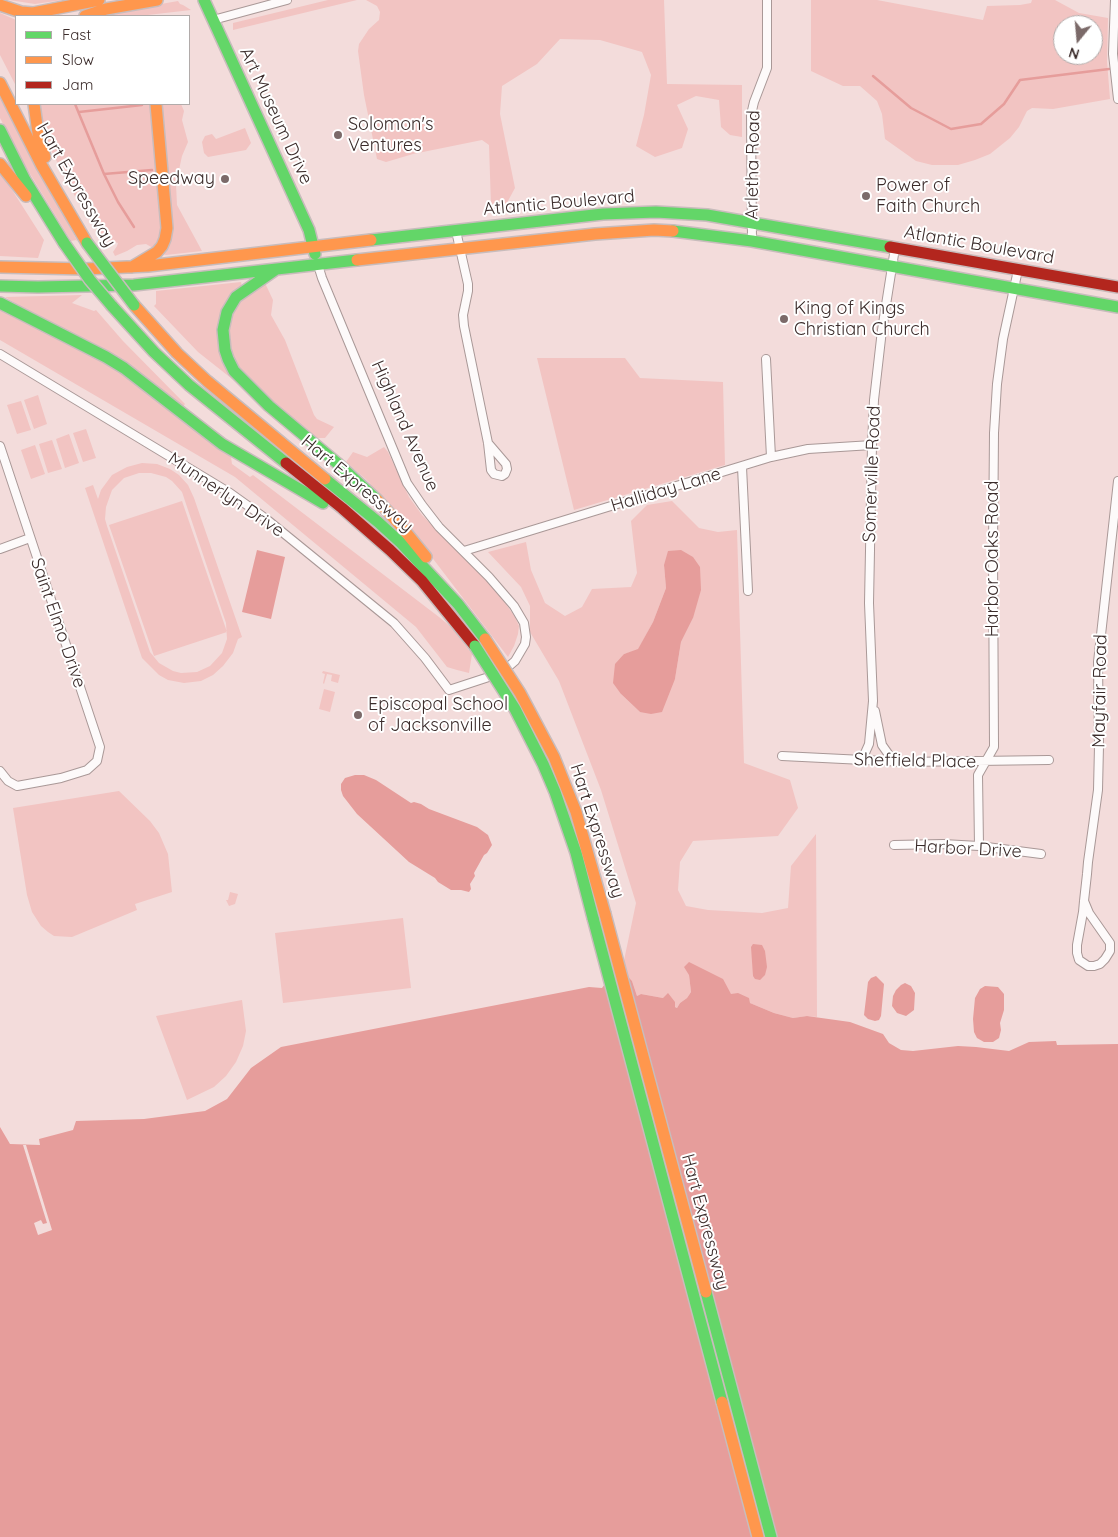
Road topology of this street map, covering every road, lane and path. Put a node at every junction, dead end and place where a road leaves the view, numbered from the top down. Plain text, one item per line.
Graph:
1 (99, 0) edge
2 (157, 0) edge
3 (204, 0) edge
4 (287, 0) edge
5 (767, 0) edge
6 (1115, 0) edge
7 (277, 1) edge
8 (0, 5) edge
9 (88, 15) edge
10 (213, 20) junction
11 (0, 84) edge
12 (1118, 99) edge
13 (34, 105) edge
14 (156, 105) edge
15 (0, 130) edge
16 (0, 164) edge
17 (64, 207) junction
18 (751, 223) junction
19 (456, 231) junction
20 (752, 241) junction
21 (64, 243) junction
22 (314, 248) junction
23 (895, 248) junction
24 (460, 249) junction
25 (318, 265) junction
26 (892, 266) junction
27 (0, 267) edge
28 (132, 267) junction
29 (275, 270) junction
30 (1018, 270) junction
31 (0, 286) edge
32 (1118, 287) edge
33 (1014, 288) junction
34 (0, 303) edge
35 (1118, 306) edge
36 (0, 354) edge
37 (766, 359) dead end
38 (488, 443) dead end
39 (872, 445) junction
40 (0, 446) edge
41 (771, 457) junction
42 (742, 467) junction
43 (1118, 482) edge
44 (373, 534) junction
45 (30, 538) junction
46 (0, 549) edge
47 (464, 551) junction
48 (748, 591) dead end
49 (458, 604) junction
50 (480, 643) junction
51 (449, 690) joint
52 (873, 702) junction
53 (782, 756) dead end
54 (859, 760) junction
55 (1049, 760) dead end
56 (894, 762) junction
57 (987, 762) junction
58 (0, 772) edge
59 (894, 846) dead end
60 (979, 846) junction
61 (1041, 854) dead end
62 (1084, 901) junction
63 (758, 1537) edge
64 (771, 1537) edge

1 - 8 main road
2 - 9 main road
3 - 10 main road, Art Museum Drive
4 - 7 street
5 - 18 street, Arletha Road
6 - 12 street
7 - 10 street
10 - 22 main road, Art Museum Drive
11 - 17 main road, Hart Expressway
13 - 17 main road
14 - 28 main road
15 - 21 main road, Hart Expressway
16 - 21 main road
17 - 49 main road, Hart Expressway, bridge
18 - 19 main road, Atlantic Boulevard
18 - 20 street, Arletha Road
18 - 23 main road, Atlantic Boulevard
19 - 22 main road, Atlantic Boulevard
19 - 24 street
20 - 24 main road, Atlantic Boulevard
20 - 26 main road, Atlantic Boulevard
21 - 44 main road, Hart Expressway, bridge
22 - 25 main road, Highland Avenue
22 - 28 main road, Atlantic Boulevard
23 - 26 street, Somerville Road
23 - 30 main road, Atlantic Boulevard
24 - 25 main road, Atlantic Boulevard
24 - 38 street
25 - 29 main road, Atlantic Boulevard
25 - 47 street, Highland Avenue
26 - 33 main road, Atlantic Boulevard
26 - 39 street, Somerville Road
27 - 28 main road, Atlantic Boulevard
29 - 31 main road, Atlantic Boulevard
29 - 49 main road
30 - 32 main road, Atlantic Boulevard
30 - 33 street, Harbor Oaks Road
33 - 35 main road, Atlantic Boulevard
33 - 57 street, Harbor Oaks Road
34 - 44 main road
36 - 51 street, Munnerlyn Drive
37 - 41 street
39 - 41 street, Halliday Lane
39 - 52 street, Somerville Road
40 - 45 street, Saint Elmo Drive
41 - 42 street, Halliday Lane
42 - 47 street, Halliday Lane
42 - 48 street
43 - 62 street, Mayfair Road
44 - 50 main road, Hart Expressway
45 - 46 street
45 - 58 street, Saint Elmo Drive
47 - 51 street, Highland Avenue
49 - 50 main road, Hart Expressway
50 - 63 main road, Hart Expressway, bridge
50 - 64 main road, Hart Expressway, bridge
52 - 54 street, Somerville Road
52 - 56 street, Somerville Road
53 - 54 street, Sheffield Place
54 - 56 street, Sheffield Place
55 - 57 street, Sheffield Place
56 - 57 street, Sheffield Place
57 - 60 street, Harbor Oaks Road
59 - 60 street, Harbor Drive
60 - 61 street, Harbor Drive
62 - 62 street, Mayfair Road

